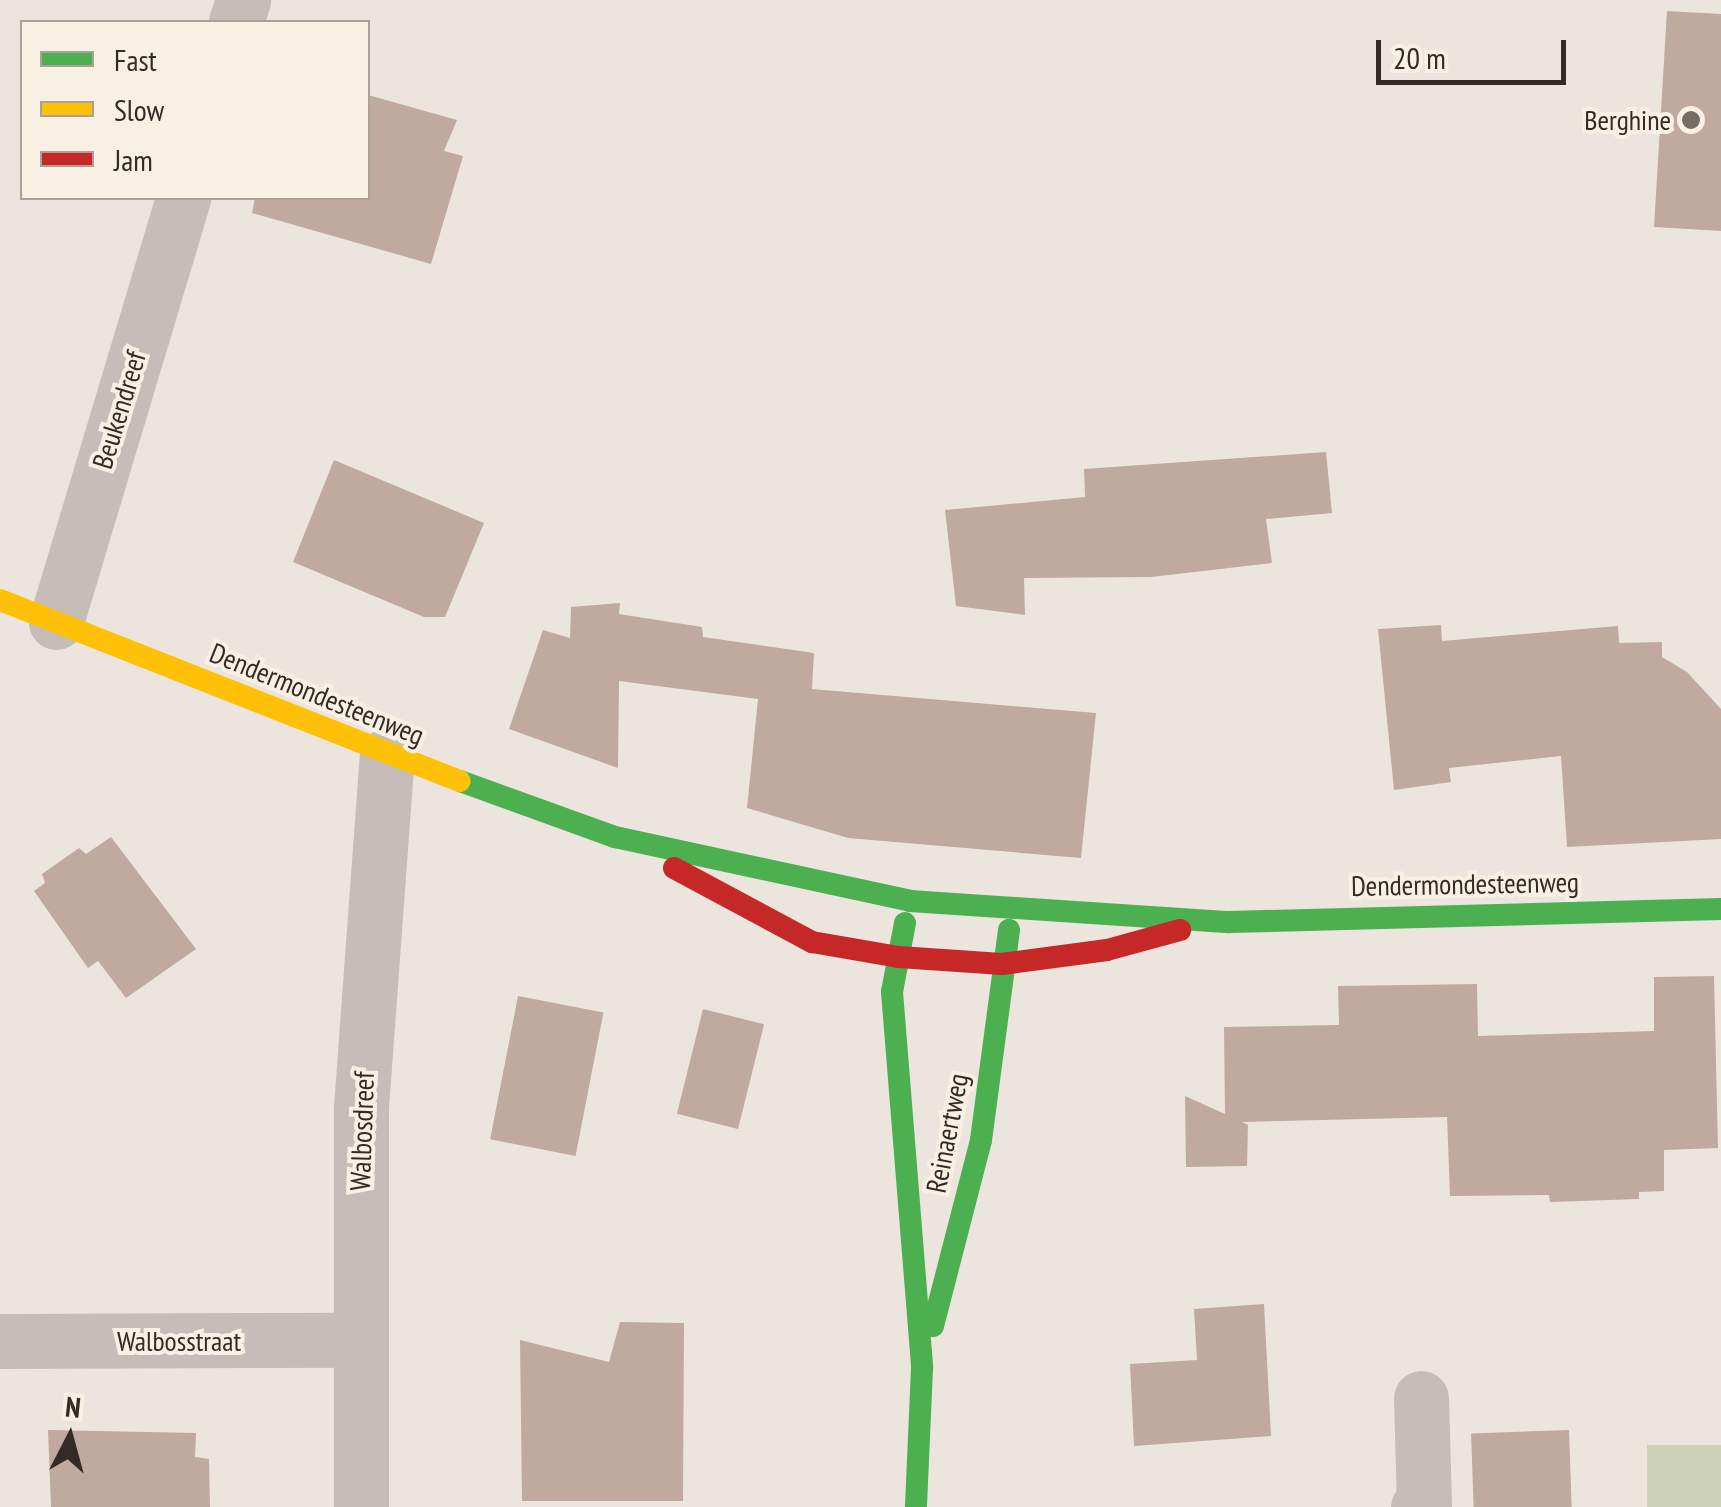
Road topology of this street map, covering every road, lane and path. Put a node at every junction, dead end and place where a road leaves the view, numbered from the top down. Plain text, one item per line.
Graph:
1 (182, 200) edge
2 (0, 600) edge
3 (56, 622) junction
4 (387, 755) junction
5 (615, 837) junction
6 (910, 901) junction
7 (1013, 907) junction
8 (1721, 910) edge
9 (1211, 921) junction
10 (898, 957) junction
11 (1002, 964) junction
12 (359, 1340) junction
13 (0, 1342) edge
14 (922, 1368) junction
15 (1421, 1398) dead end
16 (361, 1507) edge
17 (916, 1507) edge
18 (1418, 1507) edge

1 - 3 street, Beukendreef
2 - 3 main road, Dendermondesteenweg
3 - 4 main road, Dendermondesteenweg
4 - 5 main road, Dendermondesteenweg
4 - 12 street, Walbosdreef
5 - 6 main road, Dendermondesteenweg
5 - 10 main road, Dendermondesteenweg
6 - 7 main road, Dendermondesteenweg
6 - 10 main road, Reinaertweg
7 - 9 main road, Dendermondesteenweg
7 - 11 main road, Reinaertweg
8 - 9 main road, Dendermondesteenweg
9 - 11 main road, Dendermondesteenweg
10 - 11 main road, Dendermondesteenweg
10 - 14 main road, Reinaertweg
11 - 14 main road, Reinaertweg
12 - 13 street, Walbosstraat
12 - 16 street, Walbosdreef
14 - 17 main road, Reinaertweg
15 - 18 street

